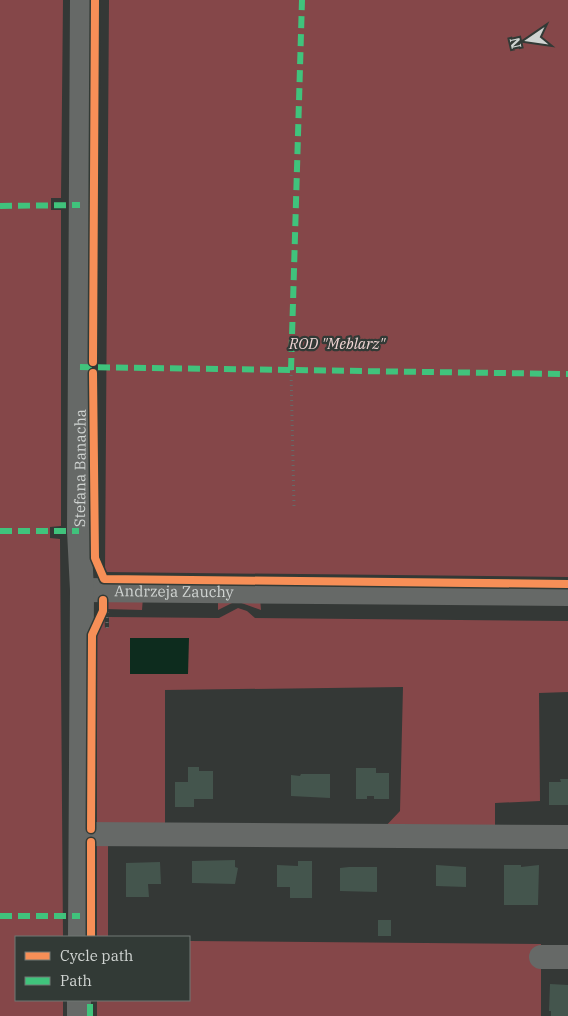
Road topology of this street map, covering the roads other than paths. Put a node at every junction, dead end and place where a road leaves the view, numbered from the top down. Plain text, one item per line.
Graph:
1 (82, 0) edge
2 (82, 590) junction
3 (568, 594) edge
4 (81, 834) junction
5 (568, 837) edge
6 (80, 936) edge
7 (568, 956) edge
8 (541, 957) dead end
9 (79, 1001) edge
10 (79, 1016) edge

1 - 2 street, Stefana Banacha
2 - 3 street, Andrzeja Zauchy
2 - 4 street, Stefana Banacha
4 - 5 street
4 - 6 street, Stefana Banacha
7 - 8 street
9 - 10 street

